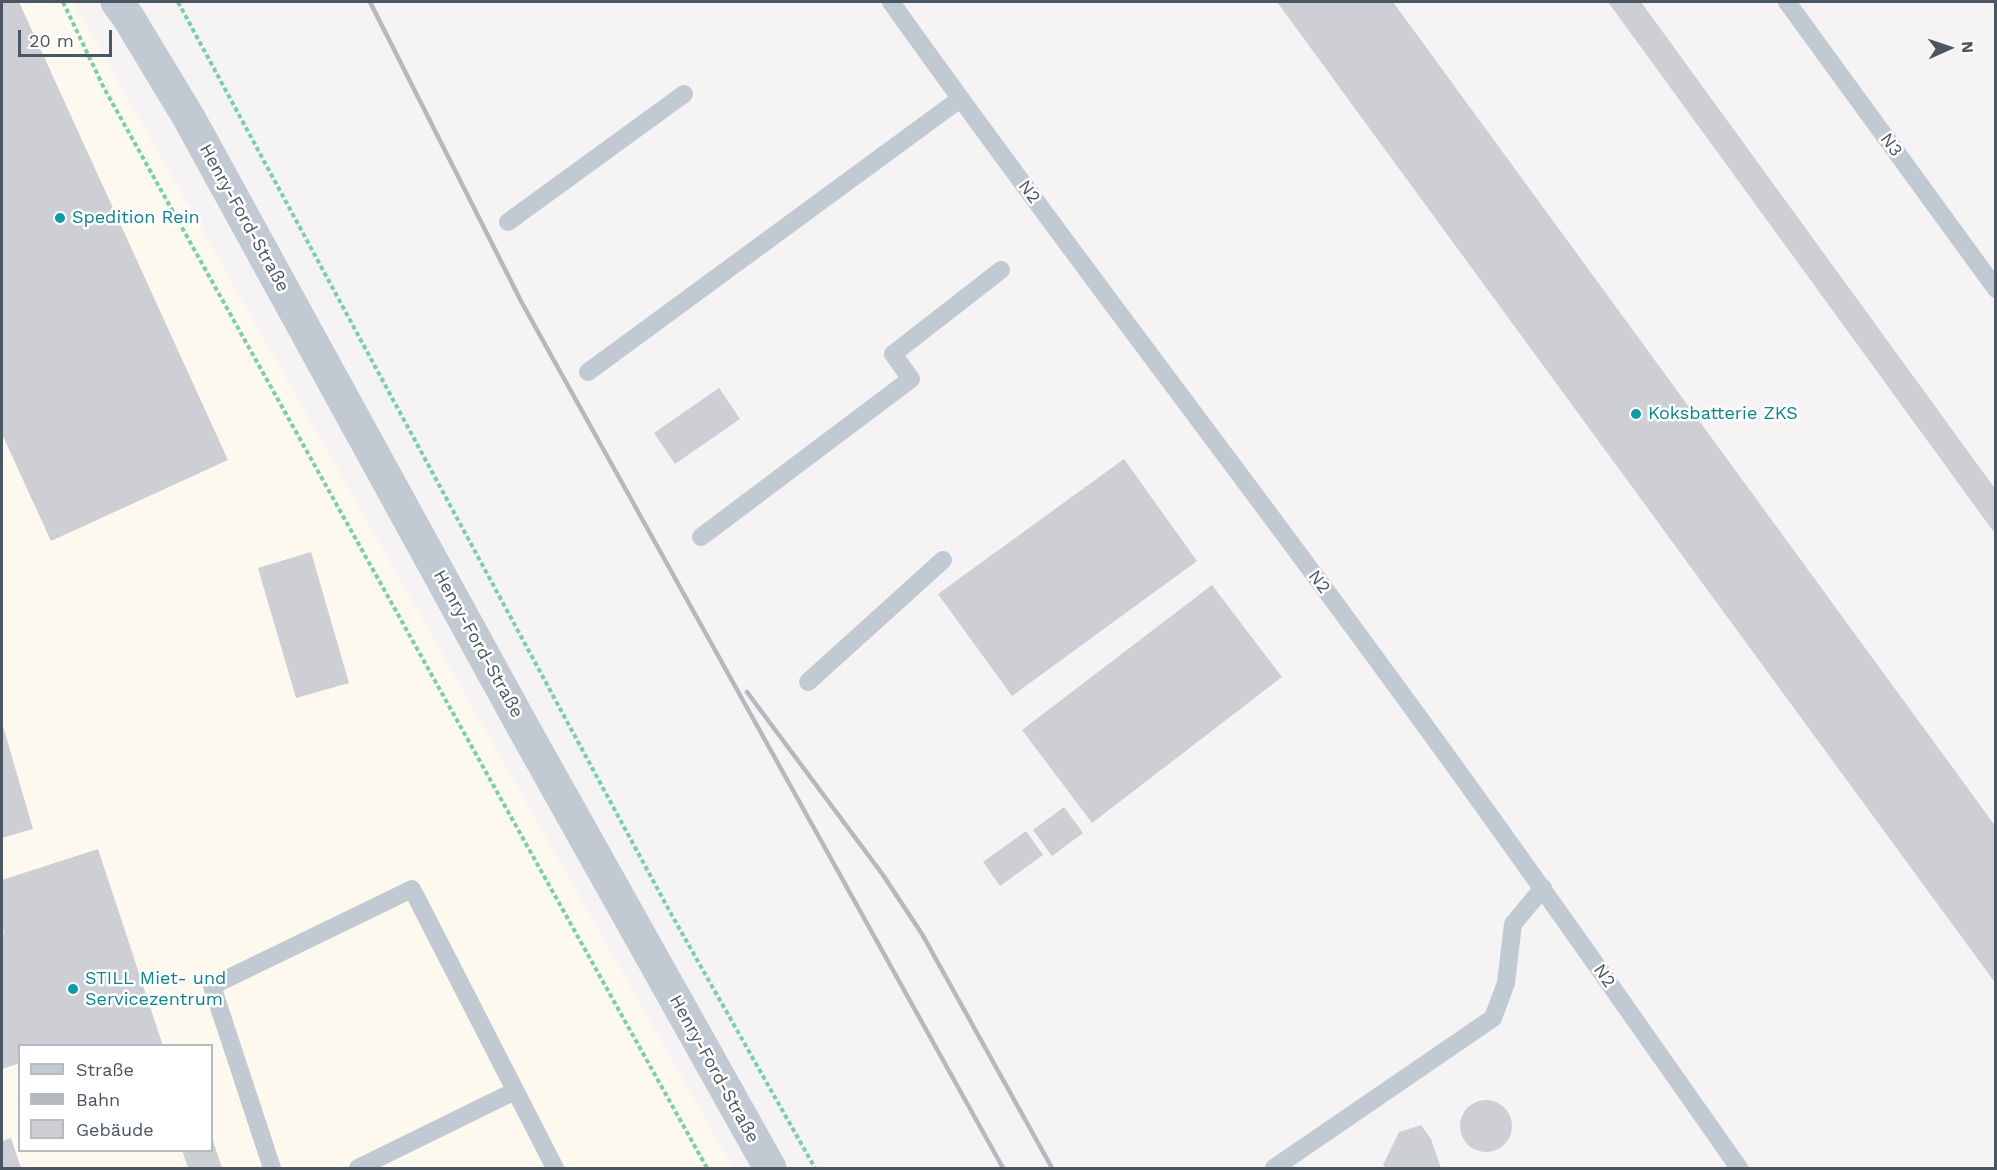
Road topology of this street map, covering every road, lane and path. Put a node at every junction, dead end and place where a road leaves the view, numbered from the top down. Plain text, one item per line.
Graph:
1 (63, 2) edge
2 (117, 2) edge
3 (139, 2) edge
4 (178, 2) edge
5 (891, 2) edge
6 (1787, 2) edge
7 (684, 94) dead end
8 (960, 99) junction
9 (189, 118) junction
10 (508, 222) dead end
11 (1001, 270) dead end
12 (1995, 289) edge
13 (588, 372) dead end
14 (701, 537) dead end
15 (943, 560) dead end
16 (808, 682) dead end
17 (1543, 888) junction
18 (516, 1091) junction
19 (272, 1168) edge
20 (358, 1168) edge
21 (555, 1168) edge
22 (707, 1168) edge
23 (770, 1168) edge
24 (815, 1168) edge
25 (1274, 1168) edge
26 (1739, 1168) edge

1 - 22 path
2 - 9 street, Henry-Ford-Straße
3 - 9 street, Henry-Ford-Straße
4 - 24 path
5 - 8 lane, N2
6 - 12 lane, N3
7 - 10 lane
8 - 13 lane
8 - 17 lane, N2
9 - 23 street, Henry-Ford-Straße
11 - 14 lane
15 - 16 lane
17 - 25 lane
17 - 26 lane, N2
18 - 19 lane
18 - 20 lane
18 - 21 lane

